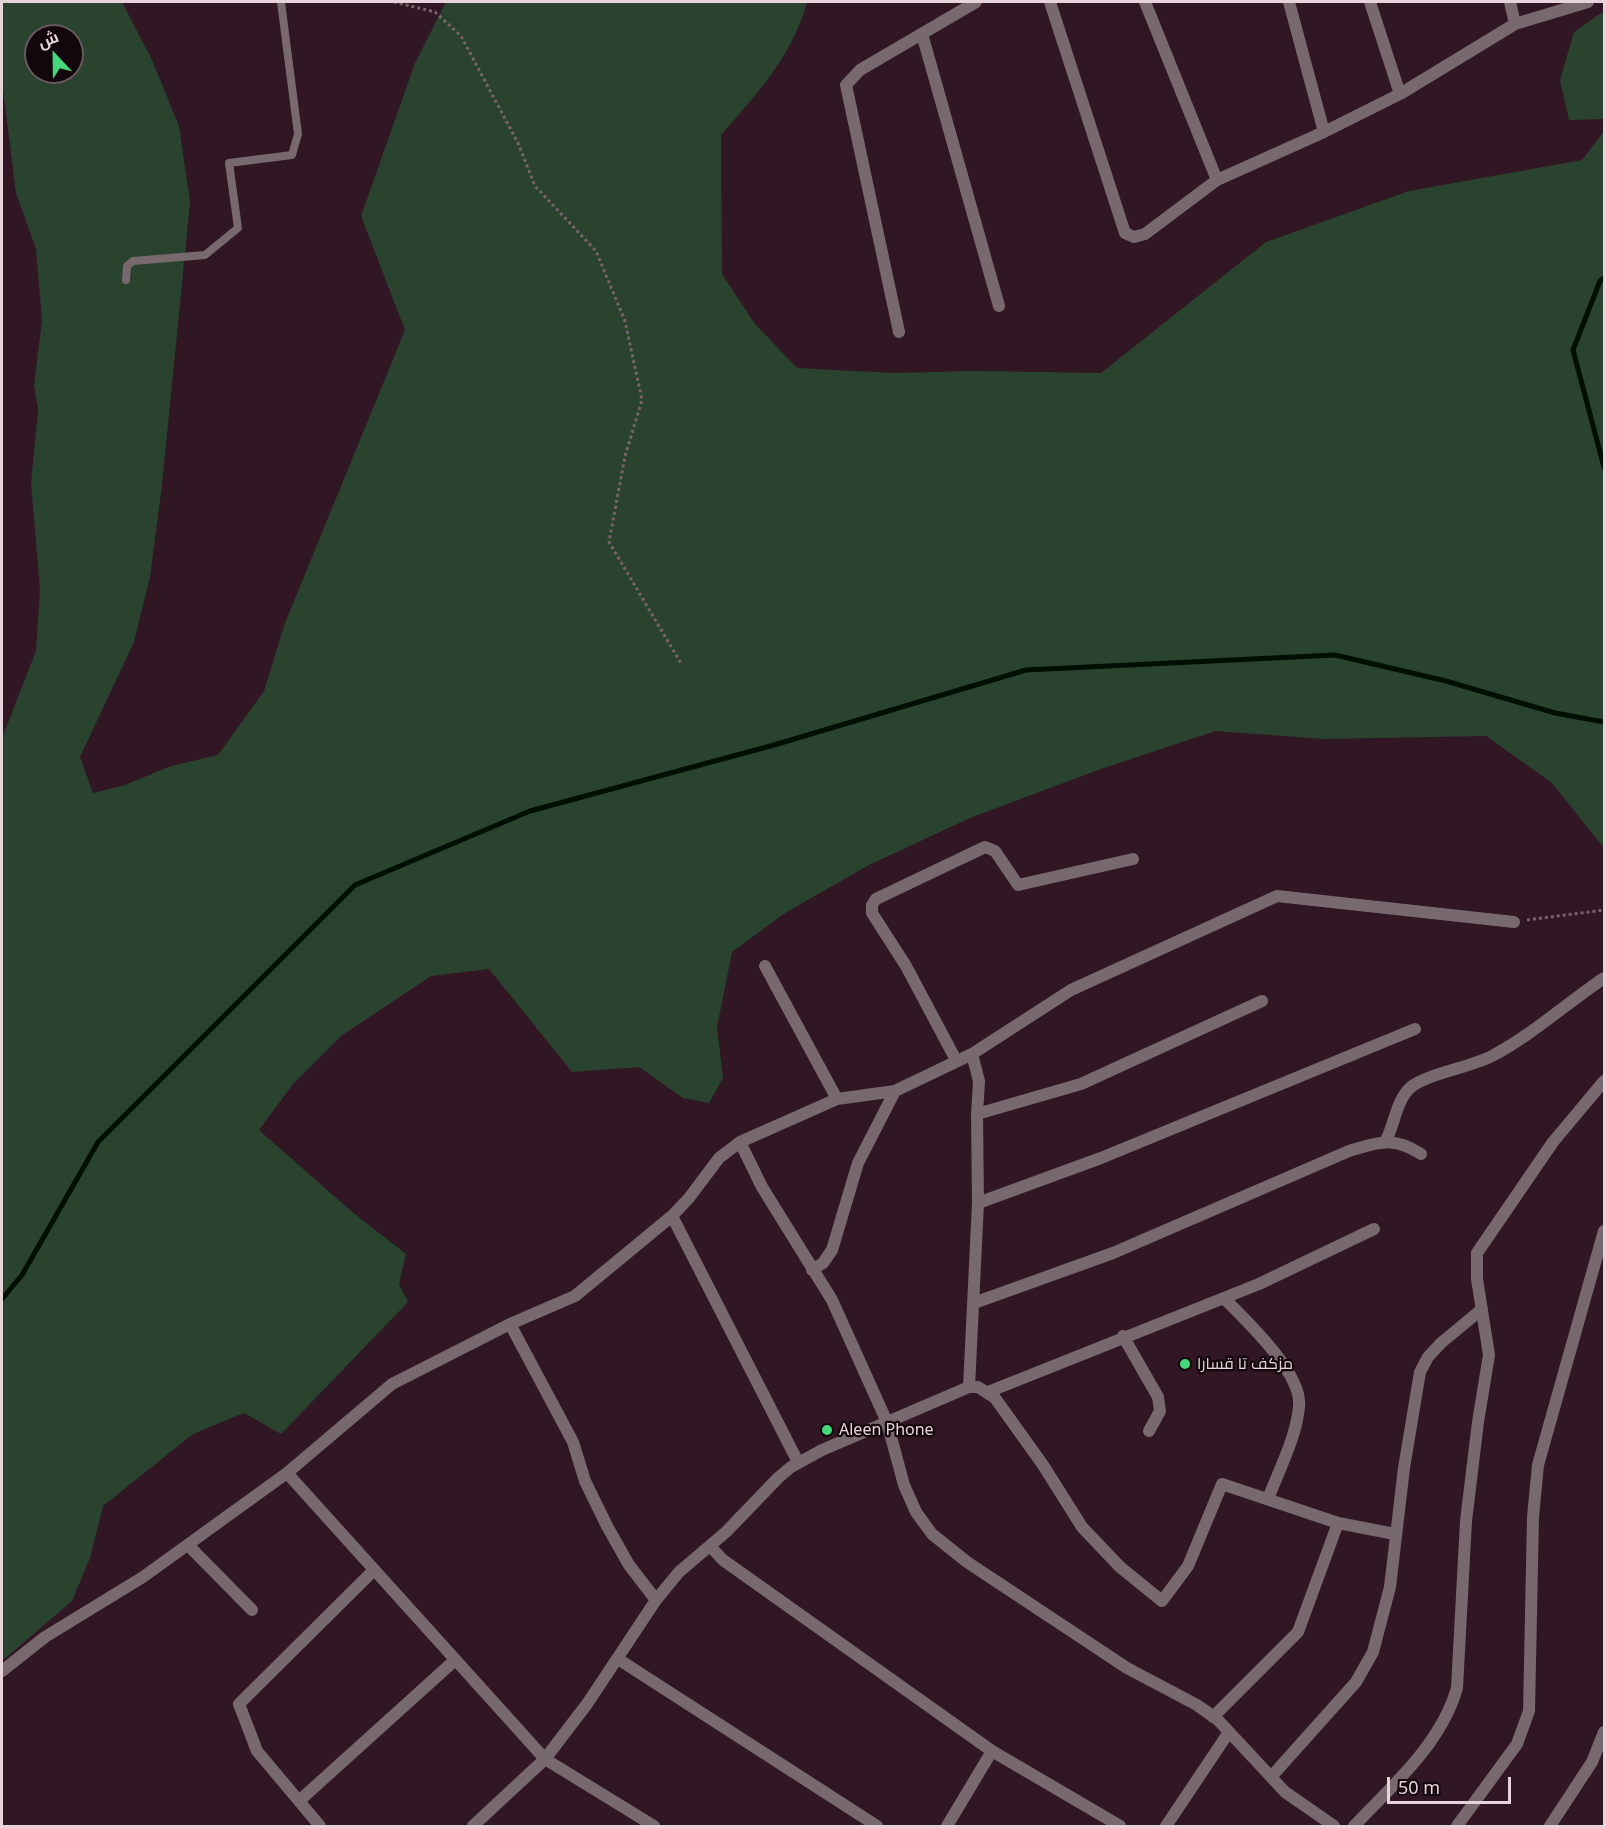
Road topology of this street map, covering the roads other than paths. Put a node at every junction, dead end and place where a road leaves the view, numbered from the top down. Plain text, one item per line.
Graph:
1 (281, 2) edge
2 (976, 2) edge
3 (1050, 2) edge
4 (1145, 2) edge
5 (1289, 2) edge
6 (1370, 2) edge
7 (1510, 2) edge
8 (1588, 2) edge
9 (1515, 24) junction
10 (922, 34) junction
11 (1400, 94) junction
12 (1324, 132) junction
13 (1217, 180) junction
14 (126, 280) dead end
15 (999, 306) dead end
16 (898, 332) dead end
17 (1133, 858) dead end
18 (1514, 922) road end
19 (765, 966) dead end
20 (1605, 978) edge
21 (1262, 1001) dead end
22 (1415, 1029) dead end
23 (972, 1054) junction
24 (956, 1060) junction
25 (1605, 1081) edge
26 (895, 1091) junction
27 (837, 1099) junction
28 (976, 1114) junction
29 (1386, 1140) junction
30 (740, 1142) junction
31 (1421, 1154) dead end
32 (978, 1203) junction
33 (672, 1216) junction
34 (1374, 1229) dead end
35 (1605, 1231) edge
36 (813, 1270) junction
37 (1224, 1298) junction
38 (974, 1303) junction
39 (1482, 1309) junction
40 (510, 1323) junction
41 (1123, 1336) junction
42 (969, 1387) junction
43 (988, 1392) junction
44 (887, 1422) junction
45 (1149, 1431) dead end
46 (798, 1462) junction
47 (287, 1473) junction
48 (1268, 1499) junction
49 (1338, 1523) junction
50 (1395, 1534) junction
51 (188, 1545) junction
52 (710, 1546) junction
53 (374, 1570) junction
54 (656, 1600) junction
55 (252, 1610) dead end
56 (618, 1659) junction
57 (454, 1661) junction
58 (2, 1671) edge
59 (1213, 1717) junction
60 (1229, 1732) junction
61 (1605, 1732) edge
62 (992, 1751) junction
63 (545, 1759) junction
64 (1270, 1777) junction
65 (299, 1801) junction
66 (320, 1827) edge
67 (473, 1827) edge
68 (654, 1827) edge
69 (877, 1827) edge
70 (947, 1827) edge
71 (1120, 1827) edge
72 (1166, 1827) edge
73 (1334, 1827) edge
74 (1354, 1827) edge
75 (1457, 1827) edge
76 (1550, 1827) edge

1 - 14 lane
2 - 10 street
3 - 13 street
4 - 13 street
5 - 12 street
6 - 11 street
7 - 9 street
8 - 9 street
9 - 11 street
10 - 15 street
10 - 16 street
11 - 12 street
12 - 13 street
17 - 24 street
18 - 23 street
19 - 27 street
20 - 29 street
21 - 28 street
22 - 32 street
23 - 24 street
23 - 28 street
24 - 26 street
25 - 39 street
26 - 27 street
26 - 36 street
27 - 30 street
28 - 32 street
29 - 31 street
29 - 38 street
30 - 33 street
30 - 36 street
32 - 38 street
33 - 40 street
33 - 46 street
34 - 37 street
35 - 75 street
36 - 44 street
37 - 41 street
37 - 48 street
38 - 42 street
39 - 50 street
39 - 74 street
40 - 47 street
40 - 54 street
41 - 43 street
41 - 45 street
42 - 43 street
42 - 44 street
43 - 48 street
44 - 46 street
44 - 59 street
46 - 52 street
47 - 51 street
47 - 53 street
48 - 49 street
49 - 50 street
49 - 59 street
50 - 64 street
51 - 55 street
51 - 58 street
52 - 54 street
52 - 62 street
53 - 57 street
53 - 65 street
54 - 56 street
56 - 63 street
56 - 69 street
57 - 63 street
57 - 65 street
59 - 60 street
60 - 64 street
60 - 72 street
61 - 76 street
62 - 70 street
62 - 71 street
63 - 67 street
63 - 68 street
64 - 73 street
65 - 66 street

